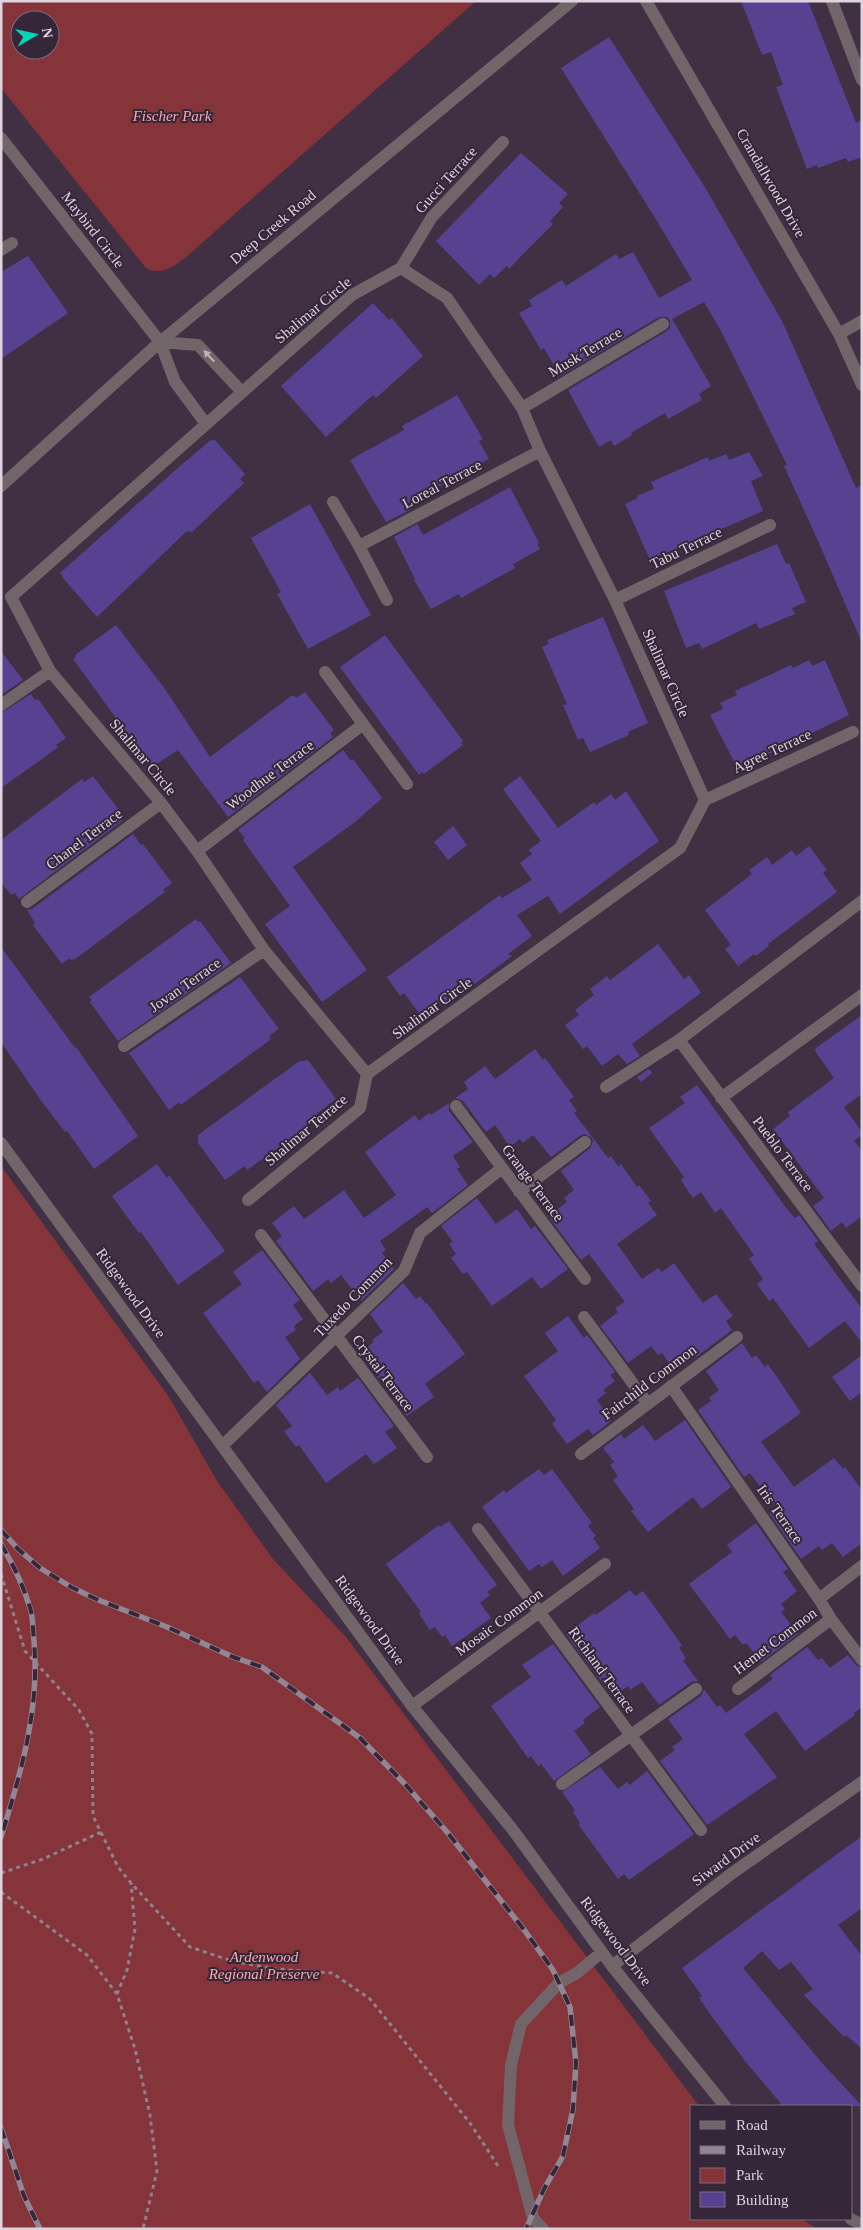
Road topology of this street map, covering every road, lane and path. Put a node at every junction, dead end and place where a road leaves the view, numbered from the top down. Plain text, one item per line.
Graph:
1 (572, 1) edge
2 (646, 1) edge
3 (832, 1) edge
4 (862, 80) edge
5 (1, 138) edge
6 (503, 142) dead end
7 (401, 268) junction
8 (862, 322) edge
9 (663, 324) dead end
10 (839, 334) junction
11 (160, 342) junction
12 (862, 384) edge
13 (242, 392) junction
14 (522, 408) junction
15 (206, 424) junction
16 (540, 451) junction
17 (1, 486) edge
18 (333, 502) dead end
19 (770, 525) dead end
20 (359, 546) junction
21 (387, 600) dead end
22 (615, 600) junction
23 (50, 671) junction
24 (324, 672) dead end
25 (1, 706) edge
26 (362, 726) junction
27 (852, 732) dead end
28 (407, 784) dead end
29 (705, 800) junction
30 (161, 803) junction
31 (197, 851) junction
32 (862, 901) edge
33 (27, 902) dead end
34 (264, 950) junction
35 (862, 995) edge
36 (679, 1040) junction
37 (124, 1046) dead end
38 (367, 1074) junction
39 (606, 1087) dead end
40 (721, 1098) junction
41 (456, 1106) dead end
42 (585, 1142) dead end
43 (1, 1143) edge
44 (502, 1168) junction
45 (519, 1192) junction
46 (248, 1200) dead end
47 (261, 1235) dead end
48 (585, 1279) dead end
49 (862, 1286) edge
50 (584, 1316) dead end
51 (737, 1337) dead end
52 (336, 1338) junction
53 (671, 1386) junction
54 (648, 1404) junction
55 (222, 1446) junction
56 (581, 1454) dead end
57 (426, 1457) dead end
58 (478, 1529) dead end
59 (606, 1564) dead end
60 (862, 1566) edge
61 (1, 1574) edge
62 (819, 1599) junction
63 (539, 1612) junction
64 (831, 1619) junction
65 (862, 1660) edge
66 (738, 1688) dead end
67 (696, 1689) dead end
68 (412, 1706) junction
69 (630, 1736) junction
70 (862, 1782) edge
71 (562, 1784) dead end
72 (701, 1830) dead end
73 (101, 1832) junction
74 (1, 1873) edge
75 (131, 1883) junction
76 (1, 1892) edge
77 (602, 1952) junction
78 (612, 1966) junction
79 (117, 1994) junction
80 (724, 2105) edge
81 (505, 2177) dead end
82 (143, 2229) edge
83 (543, 2229) edge

1 - 11 street, Deep Creek Road
2 - 10 street, Crandallwood Drive
3 - 4 street
5 - 11 street, Maybird Circle
6 - 7 street, Gucci Terrace
7 - 13 street, Shalimar Circle
7 - 14 street, Shalimar Circle
8 - 10 street
9 - 14 street, Musk Terrace
10 - 12 street, Crandallwood Drive
13 -> 11 street
11 - 15 street, Maybird Circle
11 - 17 street, Deep Creek Road
13 - 15 street, Shalimar Circle
14 - 16 street, Shalimar Circle
15 - 23 street, Shalimar Circle
16 - 20 street, Loreal Terrace
16 - 22 street, Shalimar Circle
18 - 20 street
19 - 22 street, Tabu Terrace
20 - 21 street
22 - 29 street, Shalimar Circle
23 - 25 street
23 - 30 street, Shalimar Circle
24 - 26 street
26 - 28 street
26 - 31 street, Woodhue Terrace
27 - 29 street, Agree Terrace
29 - 38 street, Shalimar Circle
30 - 31 street, Shalimar Circle
30 - 33 street, Chanel Terrace
31 - 34 street, Shalimar Circle
32 - 36 street
34 - 37 street, Jovan Terrace
34 - 38 street, Shalimar Circle
35 - 40 street
36 - 39 street
36 - 40 street, Pueblo Terrace
38 - 46 street, Shalimar Terrace
40 - 49 street, Pueblo Terrace
41 - 44 street, Grange Terrace
42 - 45 street
43 - 55 street, Ridgewood Drive
44 - 45 street, Grange Terrace
44 - 52 street, Tuxedo Common
45 - 48 street, Grange Terrace
47 - 52 street, Crystal Terrace
50 - 54 street
51 - 53 street, Fairchild Common
52 - 55 street, Tuxedo Common
52 - 57 street, Crystal Terrace
53 - 54 street, Fairchild Common
53 - 62 street, Iris Terrace
54 - 56 street, Fairchild Common
55 - 68 street, Ridgewood Drive
58 - 63 street, Richland Terrace
59 - 63 street, Mosaic Common
60 - 62 street, Hemet Common
61 - 73 path
62 - 64 street, Iris Terrace
63 - 68 street, Mosaic Common
63 - 69 street, Richland Terrace
64 - 65 street, Iris Terrace
64 - 66 street, Hemet Common
67 - 69 street
68 - 77 street, Ridgewood Drive
69 - 71 street
69 - 72 street, Richland Terrace
70 - 78 street, Siward Drive
73 - 74 path
73 - 75 path
75 - 79 path
75 - 81 path
76 - 79 path
77 - 78 street, Ridgewood Drive
77 - 83 street
78 - 80 street, Ridgewood Drive
79 - 82 path

